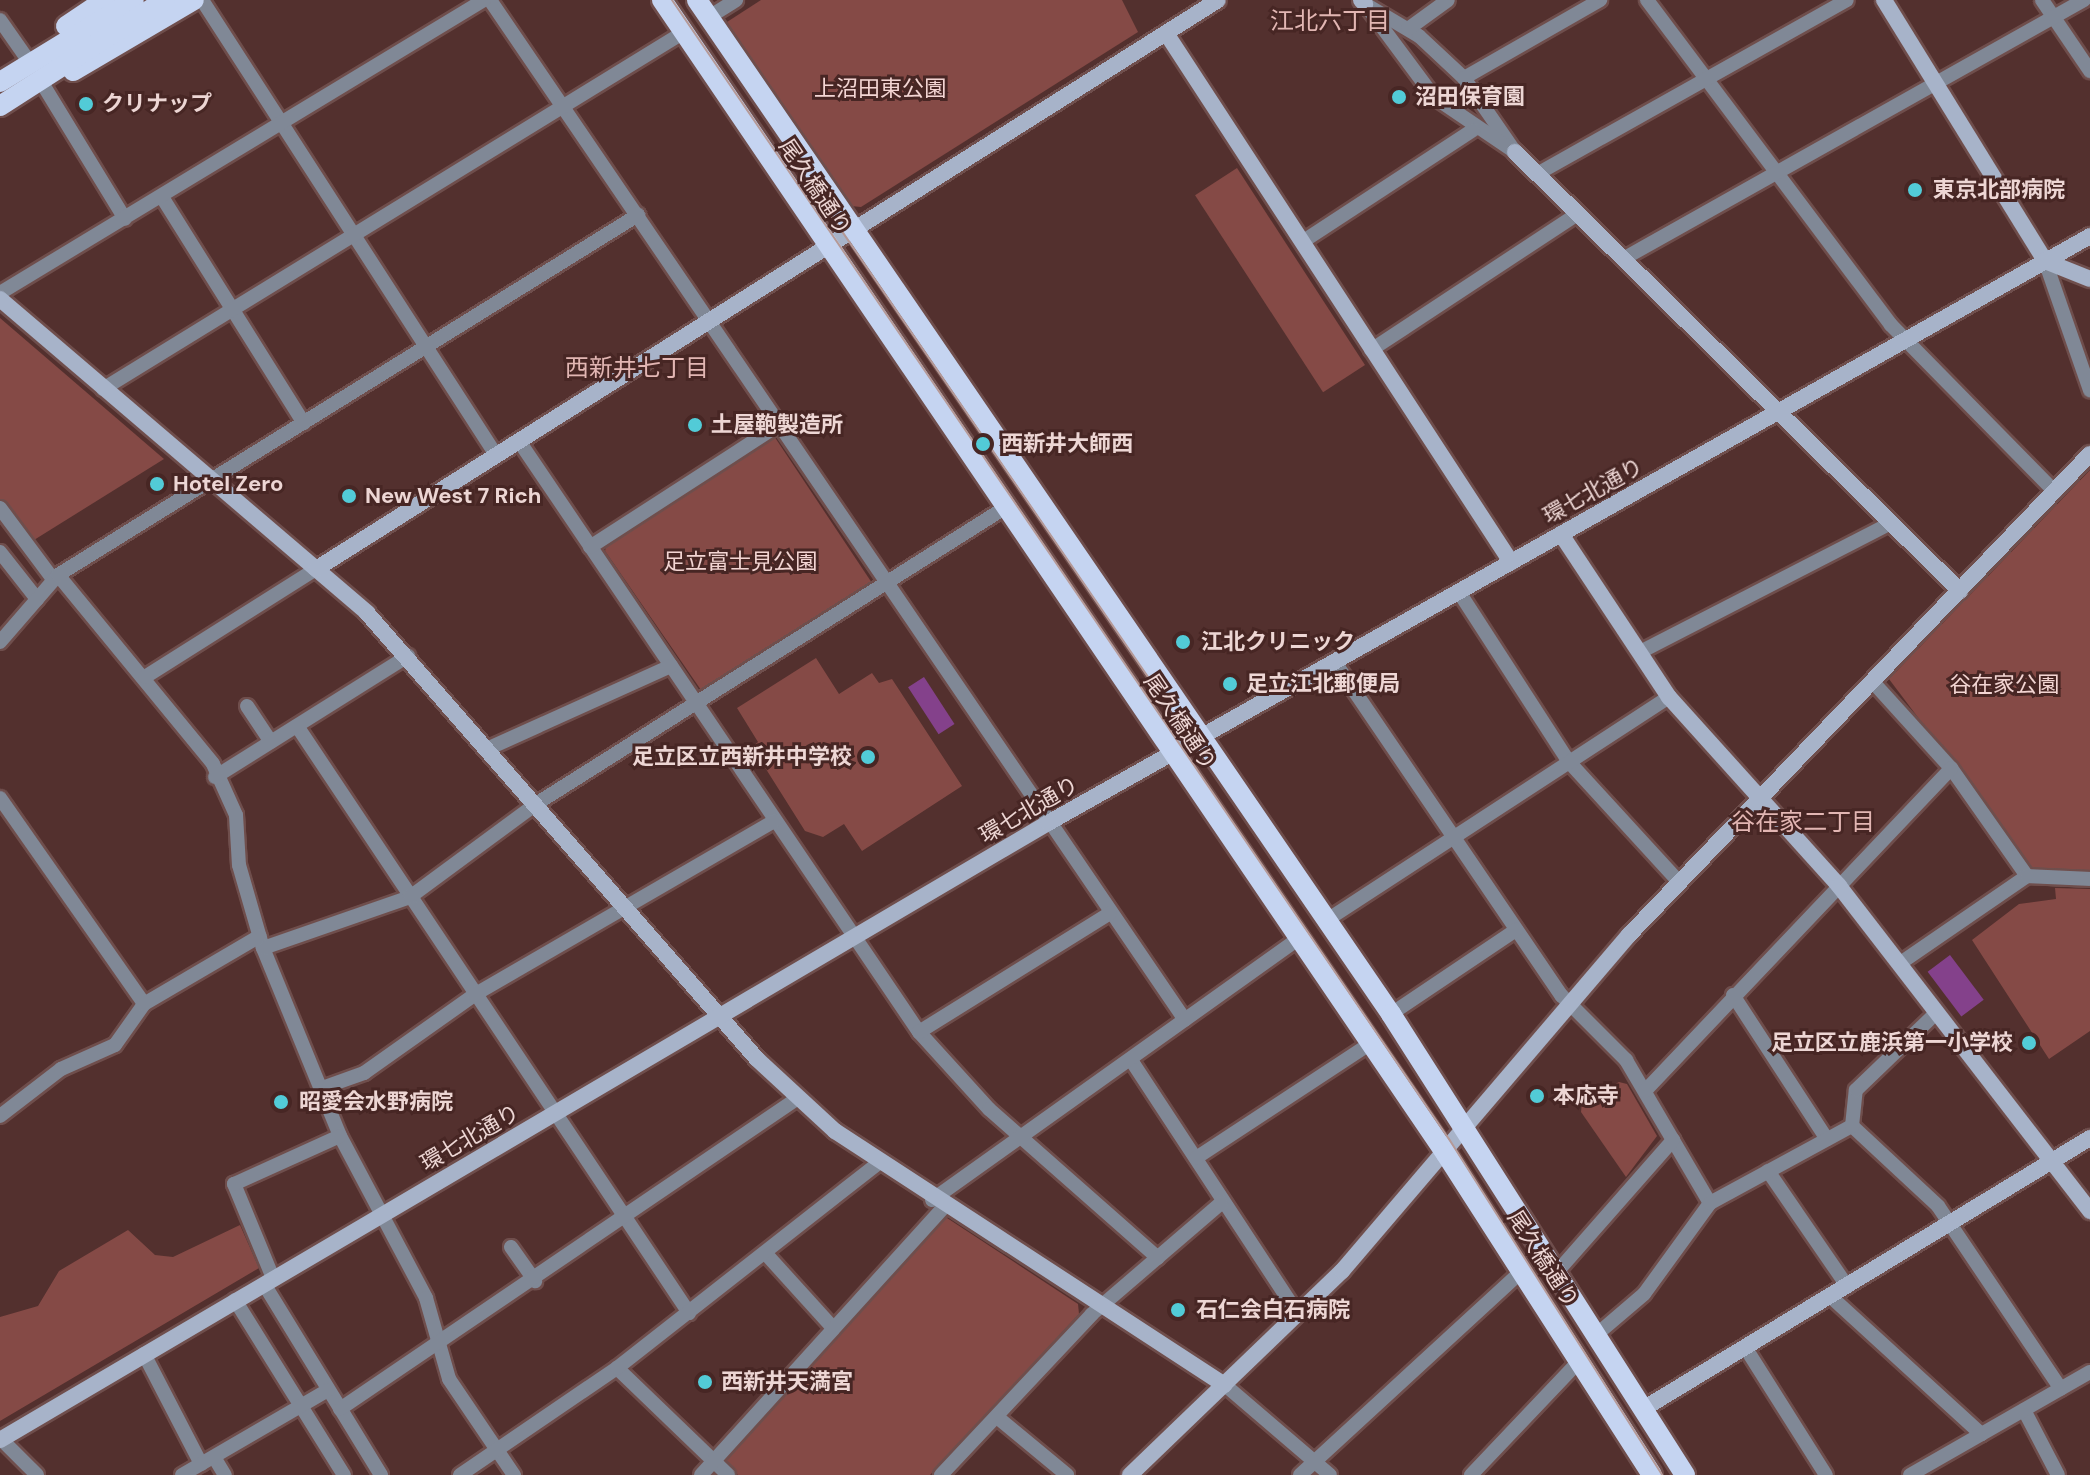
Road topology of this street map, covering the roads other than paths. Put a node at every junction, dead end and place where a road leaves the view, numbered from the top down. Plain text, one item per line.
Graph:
1 (105, 0) edge
2 (165, 0) edge
3 (194, 0) edge
4 (202, 0) edge
5 (484, 0) edge
6 (490, 0) edge
7 (662, 0) edge
8 (736, 0) edge
9 (1218, 0) edge
10 (1448, 0) edge
11 (1600, 0) edge
12 (1647, 0) edge
13 (1847, 0) edge
14 (1884, 0) edge
15 (2042, 0) edge
16 (2084, 0) edge
17 (1363, 2) edge
18 (140, 6) edge
19 (703, 9) edge
20 (2055, 19) junction
21 (0, 20) edge
22 (1408, 29) junction
23 (684, 32) junction
24 (1166, 33) junction
25 (2090, 71) edge
26 (23, 77) edge
27 (1464, 78) junction
28 (1706, 79) junction
29 (1937, 85) junction
30 (564, 105) junction
31 (0, 106) edge
32 (278, 125) junction
33 (1473, 130) junction
34 (1515, 152) junction
35 (1776, 173) junction
36 (1537, 174) junction
37 (162, 197) junction
38 (1577, 214) junction
39 (638, 215) junction
40 (125, 219) junction
41 (854, 229) junction
42 (2090, 236) edge
43 (351, 237) junction
44 (1302, 242) junction
45 (826, 246) junction
46 (1623, 259) junction
47 (2045, 261) junction
48 (2090, 279) edge
49 (0, 293) edge
50 (0, 299) edge
51 (233, 311) junction
52 (711, 319) junction
53 (1906, 341) junction
54 (427, 347) junction
55 (1371, 350) junction
56 (103, 389) junction
57 (2090, 390) edge
58 (1779, 412) junction
59 (304, 423) junction
60 (780, 424) junction
61 (519, 441) junction
62 (2090, 454) edge
63 (496, 455) junction
64 (212, 479) junction
65 (2055, 492) junction
66 (1003, 509) junction
67 (2, 512) edge
68 (1891, 523) junction
69 (1561, 534) junction
70 (590, 547) junction
71 (0, 552) edge
72 (1511, 562) junction
73 (316, 569) junction
74 (56, 577) junction
75 (886, 583) junction
76 (1960, 591) junction
77 (1459, 592) junction
78 (37, 599) junction
79 (0, 642) edge
80 (1640, 652) junction
81 (408, 656) junction
82 (1334, 661) junction
83 (671, 666) junction
84 (145, 677) junction
85 (1872, 681) junction
86 (1669, 697) junction
87 (695, 703) junction
88 (247, 706) dead end
89 (297, 726) junction
90 (1203, 739) junction
91 (271, 742) junction
92 (487, 749) junction
93 (1172, 753) junction
94 (1569, 762) junction
95 (1951, 768) junction
96 (215, 777) junction
97 (0, 798) edge
98 (1759, 798) junction
99 (536, 804) junction
100 (774, 821) junction
101 (1048, 823) junction
102 (1454, 837) junction
103 (2027, 876) junction
104 (2090, 879) edge
105 (1679, 882) junction
106 (1839, 886) junction
107 (410, 897) junction
108 (626, 907) junction
109 (1110, 913) junction
110 (1327, 920) junction
111 (1516, 930) junction
112 (855, 938) junction
113 (1298, 939) junction
114 (261, 942) junction
115 (1899, 964) junction
116 (474, 995) junction
117 (1733, 995) junction
118 (144, 1004) junction
119 (1570, 1004) junction
120 (1936, 1013) junction
121 (1391, 1014) junction
122 (720, 1018) junction
123 (1185, 1020) junction
124 (919, 1032) junction
125 (1371, 1043) junction
126 (1131, 1060) junction
127 (322, 1088) junction
128 (1645, 1091) junction
129 (798, 1098) junction
130 (553, 1115) junction
131 (0, 1116) edge
132 (1852, 1126) junction
133 (1467, 1129) junction
134 (340, 1136) junction
135 (1020, 1137) junction
136 (2090, 1138) edge
137 (1827, 1139) junction
138 (1673, 1140) junction
139 (1446, 1154) junction
140 (1196, 1158) junction
141 (878, 1163) junction
142 (2048, 1163) junction
143 (1768, 1171) junction
144 (1221, 1203) junction
145 (1710, 1203) junction
146 (937, 1204) junction
147 (2090, 1211) edge
148 (386, 1213) junction
149 (624, 1221) junction
150 (1949, 1223) junction
151 (511, 1247) dead end
152 (766, 1254) junction
153 (1158, 1258) junction
154 (1522, 1271) junction
155 (1557, 1272) junction
156 (268, 1281) junction
157 (535, 1281) junction
158 (1847, 1286) junction
159 (1830, 1296) junction
160 (235, 1300) junction
161 (1100, 1307) junction
162 (689, 1313) junction
163 (1298, 1314) junction
164 (833, 1328) junction
165 (1596, 1335) junction
166 (440, 1347) junction
167 (1745, 1347) junction
168 (144, 1354) junction
169 (1579, 1361) junction
170 (617, 1368) junction
171 (2090, 1372) edge
172 (1225, 1385) junction
173 (2061, 1389) junction
174 (328, 1390) junction
175 (301, 1405) junction
176 (340, 1409) junction
177 (1643, 1409) junction
178 (2024, 1410) junction
179 (997, 1417) junction
180 (1981, 1434) junction
181 (0, 1439) edge
182 (496, 1452) junction
183 (1316, 1459) junction
184 (208, 1460) junction
185 (708, 1461) junction
186 (37, 1475) edge
187 (182, 1475) edge
188 (225, 1475) edge
189 (344, 1475) edge
190 (381, 1475) edge
191 (460, 1475) edge
192 (514, 1475) edge
193 (701, 1475) edge
194 (728, 1475) edge
195 (941, 1475) edge
196 (1067, 1475) edge
197 (1130, 1475) edge
198 (1300, 1475) edge
199 (1330, 1475) edge
200 (1471, 1475) edge
201 (1651, 1475) edge
202 (1685, 1475) edge
203 (1826, 1475) edge
204 (1910, 1475) edge
205 (2058, 1475) edge

1 - 26 main road
2 - 18 main road
3 - 26 main road
4 - 32 street
5 - 32 street
6 - 30 street
7 - 23 main road, 尾久橋通り
8 - 19 street
9 - 24 street
10 - 22 street
11 - 27 street
12 - 28 street
13 - 28 street
14 - 29 street
15 - 20 street
16 - 20 street
17 - 22 street
17 - 33 street
18 - 26 main road
19 - 41 main road, 尾久橋通り
20 - 25 street
20 - 29 street
21 - 26 street
22 - 27 street
23 - 30 street
23 - 45 main road, 尾久橋通り
24 - 41 street
24 - 44 street
26 - 31 main road
26 - 40 street
27 - 34 street
28 - 35 street
28 - 36 street
29 - 35 street
29 - 47 street
30 - 39 street
30 - 43 street
32 - 37 street
32 - 43 street
33 - 34 street
33 - 44 street
34 - 36 street
35 - 46 street
35 - 53 street
36 - 38 street
37 - 40 street
37 - 51 street
38 - 46 street
38 - 55 street
39 - 52 street
39 - 54 street
40 - 49 street
41 - 45 street
41 - 90 main road, 尾久橋通り
42 - 47 street, 環七北通り
43 - 51 street
43 - 54 street
44 - 55 street
45 - 52 street
45 - 66 main road, 尾久橋通り
46 - 58 street
47 - 48 street
47 - 53 street, 環七北通り
47 - 57 street
50 - 56 street
51 - 56 street
51 - 59 street
52 - 60 street
52 - 61 street
53 - 58 street, 環七北通り
53 - 65 street
54 - 59 street
54 - 63 street
55 - 72 street
56 - 64 street
58 - 68 street
58 - 69 street, 環七北通り
59 - 64 street
60 - 70 street
60 - 75 street
61 - 63 street
61 - 70 street
62 - 65 street
63 - 73 street
64 - 73 street
64 - 74 street
65 - 76 street
66 - 75 street
66 - 93 main road, 尾久橋通り
67 - 74 street
68 - 76 street
68 - 80 street
69 - 72 street, 環七北通り
69 - 80 street
70 - 83 street
71 - 78 street
72 - 77 street, 環七北通り
73 - 81 street
73 - 84 street
74 - 78 street
74 - 84 street
75 - 87 street
75 - 101 street
76 - 85 street
77 - 82 street, 環七北通り
77 - 94 street
78 - 79 street
80 - 86 street
81 - 89 street
81 - 92 street
82 - 90 street, 環七北通り
82 - 102 street
83 - 87 street
83 - 92 street
84 - 96 street
85 - 95 street
85 - 98 street
86 - 94 street
86 - 98 street
87 - 99 street
87 - 100 street
88 - 91 street
89 - 91 street
89 - 107 street
90 - 93 street, 環七北通り
90 - 110 main road, 尾久橋通り
91 - 96 street
92 - 99 street
93 - 101 street, 環七北通り
93 - 113 main road, 尾久橋通り
94 - 102 street
94 - 105 street
95 - 103 street
95 - 106 street
96 - 114 street
97 - 118 street
98 - 105 street
98 - 106 street
99 - 107 street
99 - 108 street
100 - 108 street
100 - 112 street
101 - 109 street
101 - 112 street, 環七北通り
102 - 110 street
102 - 111 street
103 - 104 street
103 - 115 street
105 - 119 street
106 - 115 street
106 - 117 street
107 - 114 street
107 - 116 street
108 - 116 street
108 - 122 street
109 - 123 street
109 - 124 street
110 - 121 main road, 尾久橋通り
111 - 119 street
111 - 121 street
112 - 122 street, 環七北通り
112 - 124 street
113 - 123 street
113 - 125 main road, 尾久橋通り
114 - 118 street
114 - 127 street
115 - 120 street
116 - 127 street
116 - 130 street
117 - 128 street
117 - 137 street
118 - 131 street
119 - 128 street
119 - 133 street
120 - 132 street
120 - 142 street
121 - 133 main road, 尾久橋通り
122 - 129 street
122 - 130 street, 環七北通り
123 - 126 street
124 - 135 street
125 - 139 main road, 尾久橋通り
125 - 140 street
126 - 135 street
126 - 140 street
127 - 134 street
128 - 138 street
129 - 141 street
129 - 149 street
130 - 148 street, 環七北通り
130 - 149 street
132 - 137 street
132 - 150 street
133 - 139 street
133 - 155 main road, 尾久橋通り
134 - 148 street
134 - 156 street
135 - 146 street
135 - 153 street
136 - 142 street
137 - 143 street
138 - 145 street
138 - 155 street
139 - 154 main road, 尾久橋通り
139 - 163 street
140 - 144 street
141 - 146 street
141 - 152 street
142 - 147 street
142 - 150 street
143 - 145 street
143 - 158 street
144 - 153 street
144 - 163 street
145 - 165 street
146 - 161 street
146 - 164 street
148 - 156 street, 環七北通り
148 - 166 street
149 - 157 street
149 - 162 street
150 - 158 street
150 - 173 street
151 - 157 street
152 - 162 street
152 - 164 street
153 - 161 street
154 - 169 main road, 尾久橋通り
154 - 183 street
155 - 165 main road, 尾久橋通り
156 - 160 street, 環七北通り
156 - 174 street
157 - 166 street
158 - 159 street
159 - 167 street
159 - 180 street
160 - 168 street, 環七北通り
160 - 175 street
161 - 172 street
161 - 179 street
162 - 170 street
163 - 172 street
164 - 185 street
165 - 177 main road, 尾久橋通り
166 - 176 street
166 - 182 street
167 - 177 street
167 - 203 street
168 - 181 street, 環七北通り
168 - 184 street
169 - 200 street
169 - 201 main road, 尾久橋通り
170 - 182 street
170 - 185 street
171 - 173 street
172 - 183 street
172 - 197 street
173 - 178 street
174 - 175 street
174 - 176 street
175 - 184 street
175 - 189 street
176 - 190 street
177 - 202 main road, 尾久橋通り
178 - 180 street
178 - 205 street
179 - 195 street
179 - 196 street
180 - 204 street
181 - 186 street
182 - 191 street
182 - 192 street
183 - 198 street
183 - 199 street
184 - 187 street
184 - 188 street
185 - 193 street
185 - 194 street

